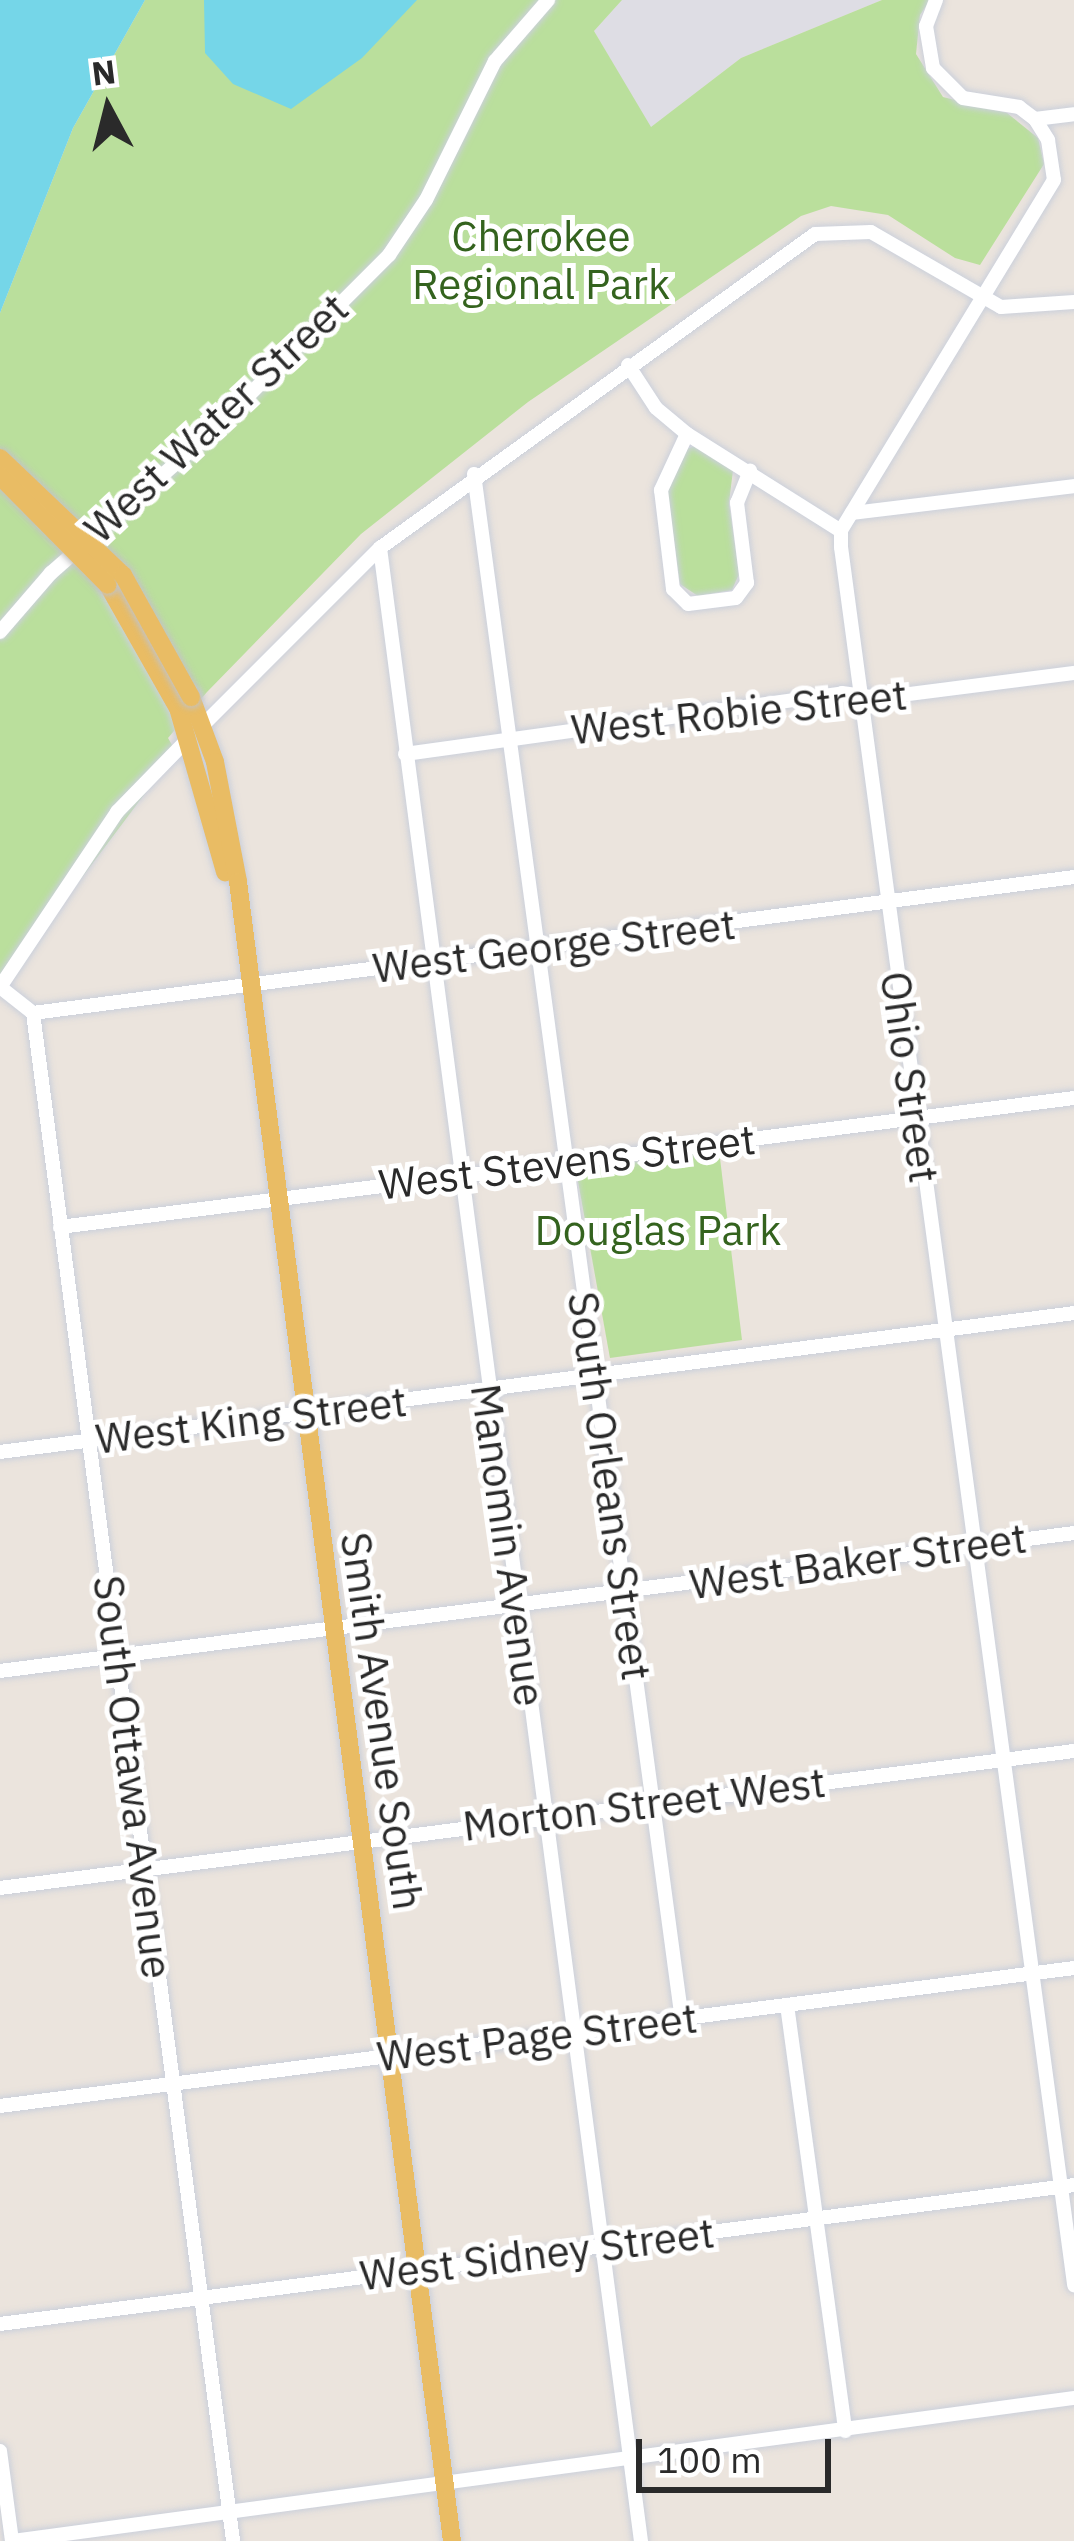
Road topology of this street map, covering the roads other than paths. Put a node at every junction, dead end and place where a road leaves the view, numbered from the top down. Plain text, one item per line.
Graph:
1 (548, 0) edge
2 (936, 0) edge
3 (1074, 114) edge
4 (1035, 119) junction
5 (981, 301) junction
6 (1074, 302) edge
7 (628, 365) junction
8 (687, 434) junction
9 (0, 458) edge
10 (751, 470) junction
11 (474, 474) junction
12 (0, 476) edge
13 (1074, 486) edge
14 (852, 513) junction
15 (841, 531) junction
16 (380, 548) junction
17 (0, 632) edge
18 (1074, 673) edge
19 (860, 696) junction
20 (184, 703) junction
21 (195, 732) junction
22 (510, 738) junction
23 (405, 754) junction
24 (1074, 877) edge
25 (886, 903) junction
26 (537, 948) junction
27 (431, 961) junction
28 (0, 987) edge
29 (249, 987) junction
30 (33, 1013) junction
31 (1074, 1098) edge
32 (916, 1117) junction
33 (566, 1162) junction
34 (460, 1177) junction
35 (275, 1201) junction
36 (60, 1227) junction
37 (1074, 1313) edge
38 (943, 1331) junction
39 (595, 1377) junction
40 (487, 1391) junction
41 (304, 1412) junction
42 (89, 1441) junction
43 (0, 1452) edge
44 (1074, 1533) edge
45 (975, 1545) junction
46 (624, 1592) junction
47 (517, 1605) junction
48 (333, 1629) junction
49 (118, 1656) junction
50 (0, 1671) edge
51 (1074, 1751) edge
52 (1004, 1759) junction
53 (653, 1805) junction
54 (546, 1819) junction
55 (360, 1840) junction
56 (146, 1870) junction
57 (0, 1888) edge
58 (1074, 1968) edge
59 (1033, 1974) junction
60 (787, 2005) junction
61 (682, 2020) junction
62 (575, 2034) junction
63 (388, 2055) junction
64 (173, 2083) junction
65 (0, 2106) edge
66 (1067, 2186) edge
67 (815, 2218) junction
68 (603, 2246) junction
69 (416, 2269) junction
70 (1074, 2285) edge
71 (201, 2298) junction
72 (0, 2324) edge
73 (1074, 2398) edge
74 (845, 2431) junction
75 (0, 2451) edge
76 (630, 2459) junction
77 (445, 2484) junction
78 (229, 2512) junction
79 (13, 2541) edge
80 (233, 2541) edge
81 (452, 2541) edge
82 (641, 2541) edge

1 - 17 street, West Water Street
2 - 4 street
3 - 4 street
4 - 5 street
5 - 6 street
5 - 7 street
5 - 14 street
7 - 8 street
7 - 11 street
8 - 10 street
8 - 10 street
9 - 20 main road, Smith Avenue South, bridge
10 - 15 street
11 - 16 street
11 - 22 street, South Orleans Street
12 - 20 main road, Smith Avenue South, bridge
13 - 14 street
14 - 15 street
15 - 19 street, Ohio Street
16 - 21 street
16 - 23 street, Manomin Avenue
18 - 19 street, West Robie Street
19 - 22 street, West Robie Street
19 - 25 street, Ohio Street
20 - 21 main road, Smith Avenue South
21 - 28 street
21 - 29 main road, Smith Avenue South
22 - 23 street, West Robie Street
22 - 26 street, South Orleans Street
23 - 27 street, Manomin Avenue
24 - 25 street, West George Street
25 - 26 street, West George Street
25 - 32 street, Ohio Street
26 - 27 street, West George Street
26 - 33 street, South Orleans Street
27 - 29 street, West George Street
27 - 34 street, Manomin Avenue
28 - 30 street
29 - 30 street, West George Street
29 - 35 main road, Smith Avenue South
30 - 36 street, South Ottawa Avenue
31 - 32 street, West Stevens Street
32 - 33 street, West Stevens Street
32 - 38 street, Ohio Street
33 - 34 street, West Stevens Street
33 - 39 street, South Orleans Street
34 - 35 street, West Stevens Street
34 - 40 street, Manomin Avenue
35 - 36 street, West Stevens Street
35 - 41 main road, Smith Avenue South
36 - 42 street, South Ottawa Avenue
37 - 38 street, West King Street
38 - 39 street, West King Street
38 - 45 street, Ohio Street
39 - 40 street, West King Street
39 - 46 street, South Orleans Street
40 - 41 street, West King Street
40 - 47 street, Manomin Avenue
41 - 42 street, West King Street
41 - 48 main road, Smith Avenue South
42 - 43 street, West King Street
42 - 49 street, South Ottawa Avenue
44 - 45 street, West Baker Street
45 - 46 street, West Baker Street
45 - 52 street, Ohio Street
46 - 47 street, West Baker Street
46 - 53 street, South Orleans Street
47 - 48 street, West Baker Street
47 - 54 street, Manomin Avenue
48 - 49 street, West Baker Street
48 - 55 main road, Smith Avenue South
49 - 50 street, West Baker Street
49 - 56 street, South Ottawa Avenue
51 - 52 street, Morton Street West
52 - 53 street, Morton Street West
52 - 59 street, Ohio Street
53 - 54 street, Morton Street West
53 - 61 street, South Orleans Street
54 - 55 street, Morton Street West
54 - 62 street, Manomin Avenue
55 - 56 street, Morton Street West
55 - 63 main road, Smith Avenue South
56 - 57 street, Morton Street West
56 - 64 street, South Ottawa Avenue
58 - 59 street, West Page Street
59 - 60 street, West Page Street
59 - 66 street, Ohio Street
60 - 61 street, West Page Street
60 - 67 street
61 - 62 street, West Page Street
62 - 63 street, West Page Street
62 - 68 street, Manomin Avenue
63 - 64 street, West Page Street
63 - 69 main road, Smith Avenue South
64 - 65 street, West Page Street
64 - 71 street, South Ottawa Avenue
66 - 67 street, West Sidney Street
66 - 70 street, Ohio Street
67 - 68 street, West Sidney Street
67 - 74 street
68 - 69 street, West Sidney Street
68 - 76 street, Manomin Avenue
69 - 71 street, West Sidney Street
69 - 77 main road, Smith Avenue South
71 - 72 street, West Sidney Street
71 - 78 street, South Ottawa Avenue
73 - 74 street
74 - 76 street
75 - 79 street
76 - 77 street
76 - 82 street, Manomin Avenue
77 - 78 street
77 - 81 main road, Smith Avenue South
78 - 79 street
78 - 80 street, South Ottawa Avenue

